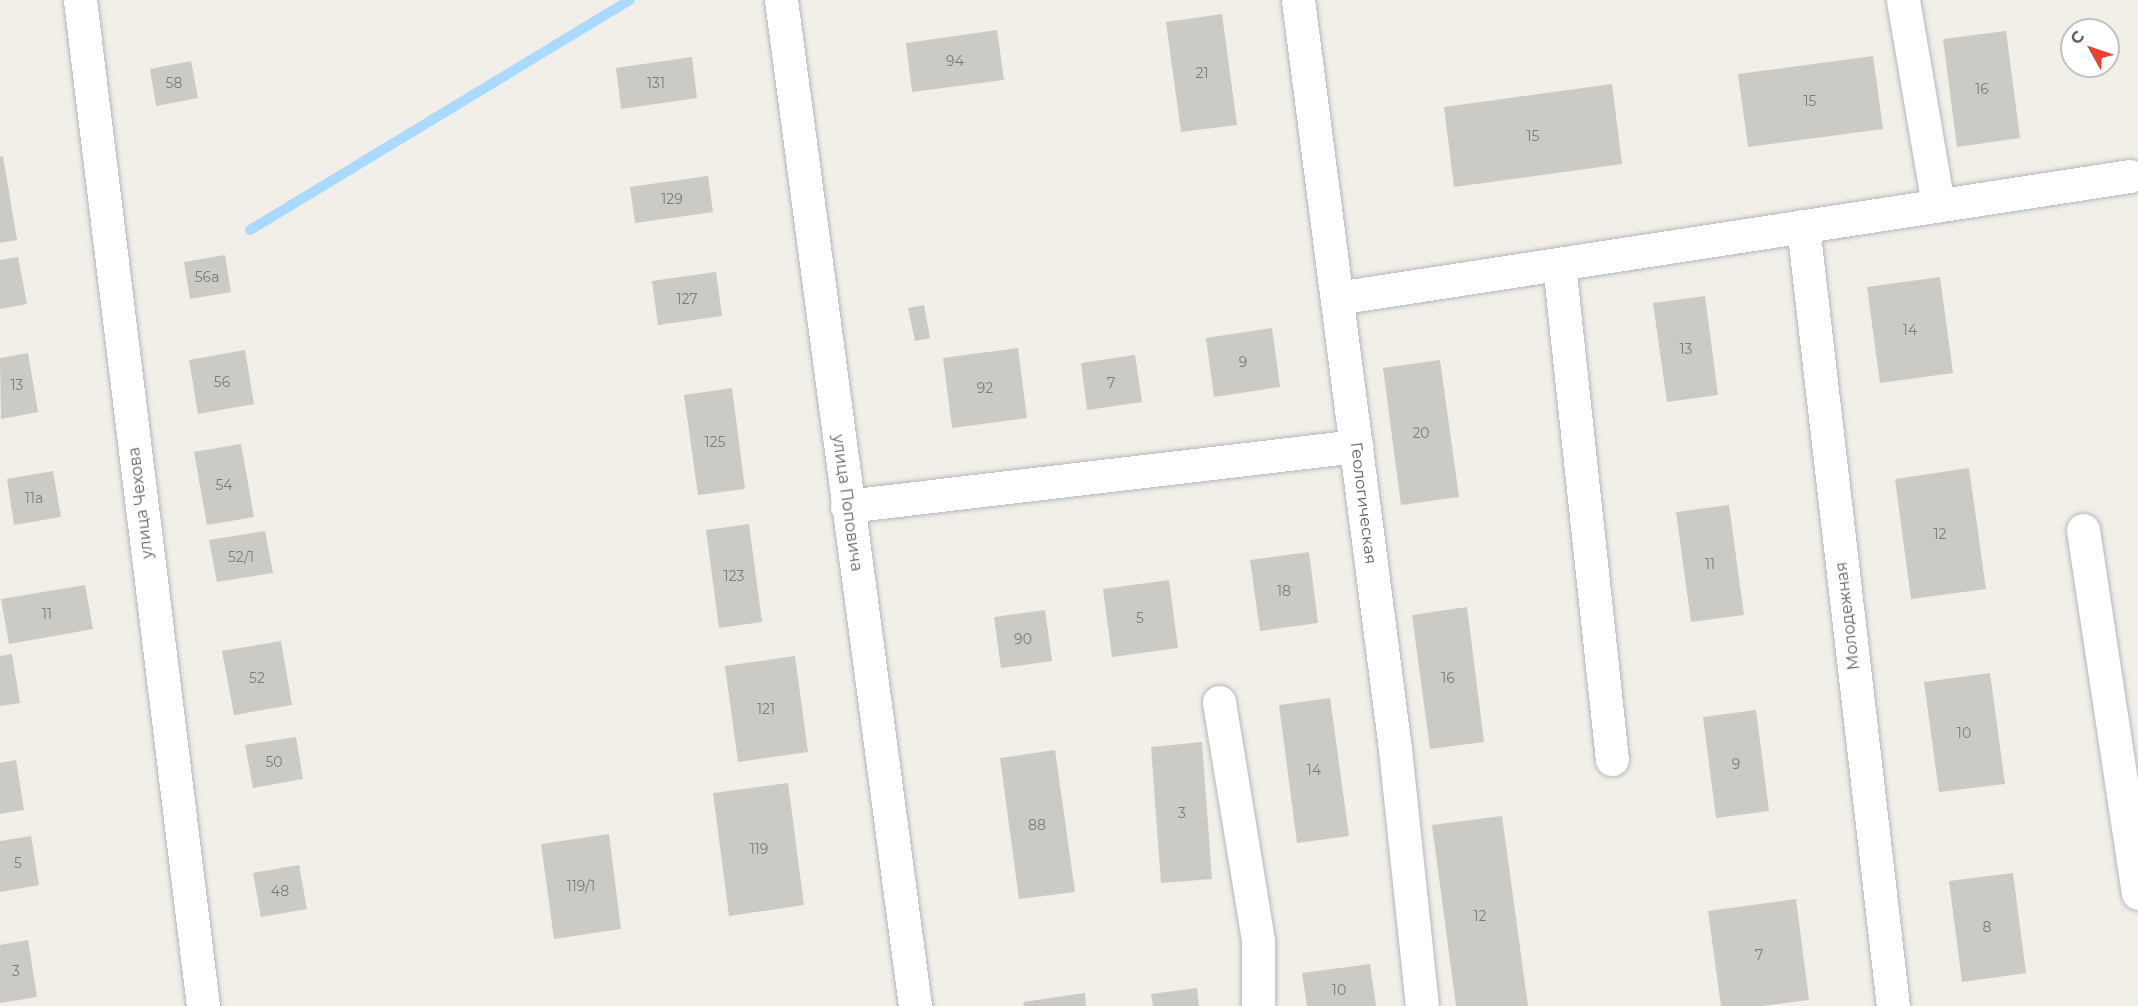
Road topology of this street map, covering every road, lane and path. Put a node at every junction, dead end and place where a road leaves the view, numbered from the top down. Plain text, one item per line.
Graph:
1 (80, 0) edge
2 (781, 0) edge
3 (1298, 0) edge
4 (1903, 0) edge
5 (2130, 176) dead end
6 (1938, 205) junction
7 (1803, 226) junction
8 (1559, 264) junction
9 (1337, 298) junction
10 (1356, 446) junction
11 (847, 506) junction
12 (2083, 530) dead end
13 (1219, 702) dead end
14 (1612, 759) dead end
15 (2138, 893) edge
16 (202, 1006) edge
17 (915, 1006) edge
18 (1258, 1006) edge
19 (1422, 1006) edge
20 (1893, 1006) edge

1 - 16 street, улица Чехова
2 - 11 street, улица Поповича
3 - 9 street, Геологическая
4 - 6 street
5 - 6 street
6 - 7 street
7 - 8 street
7 - 20 street, Молодежная
8 - 9 street
8 - 14 street
9 - 10 street, Геологическая
10 - 11 street
10 - 19 street, Геологическая
11 - 17 street, улица Поповича
12 - 15 street
13 - 18 street

